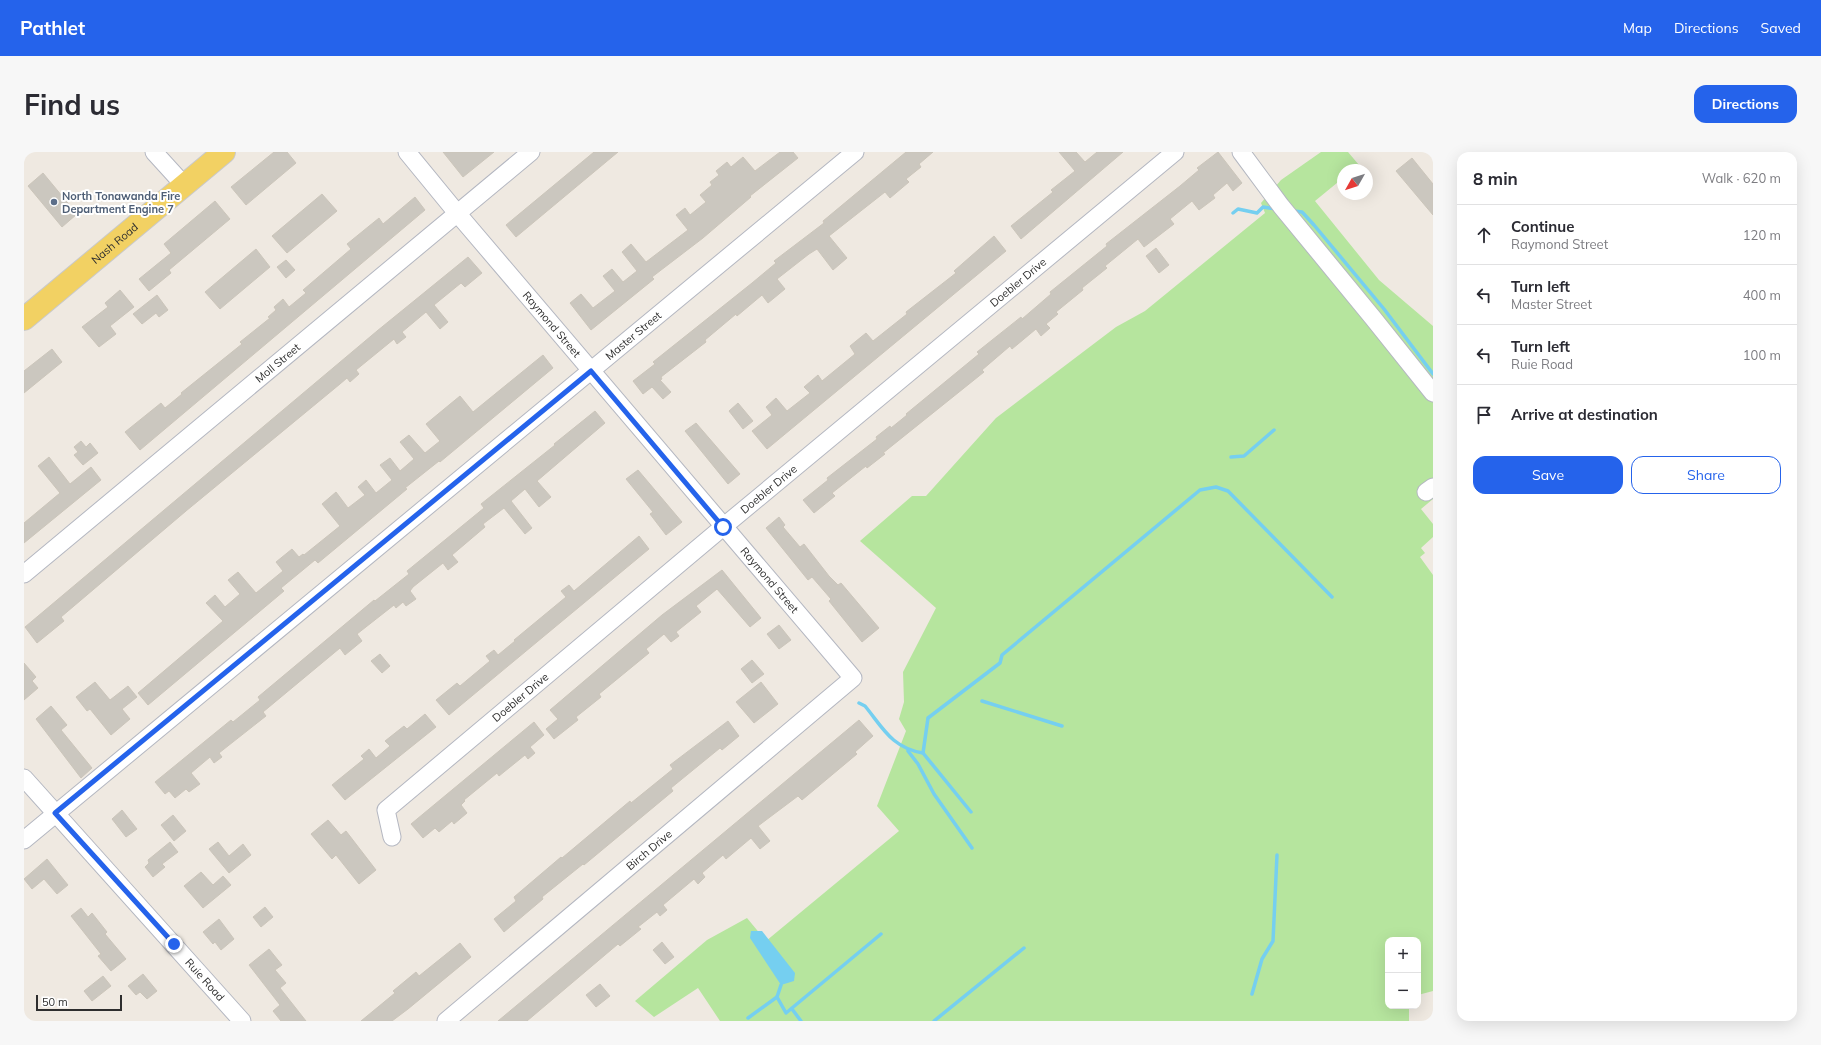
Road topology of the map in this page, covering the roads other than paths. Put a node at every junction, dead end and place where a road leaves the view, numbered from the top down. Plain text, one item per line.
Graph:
1 (154, 152) edge
2 (224, 152) edge
3 (407, 152) edge
4 (531, 152) edge
5 (855, 152) edge
6 (1175, 152) edge
7 (1243, 155) edge
8 (184, 185) junction
9 (457, 213) junction
10 (24, 319) edge
11 (591, 371) junction
12 (1433, 394) edge
13 (723, 527) junction
14 (24, 574) edge
15 (853, 678) joint
16 (24, 778) edge
17 (55, 813) junction
18 (392, 837) dead end
19 (24, 840) edge
20 (242, 1021) edge
21 (446, 1021) edge

1 - 8 street
2 - 8 main road, Nash Road
3 - 9 street, Raymond Street
4 - 9 street, Moll Street
5 - 11 street, Master Street
6 - 13 street, Doebler Drive
7 - 12 street
8 - 10 main road, Nash Road
9 - 11 street, Raymond Street
9 - 14 street, Moll Street
11 - 13 street, Raymond Street
11 - 17 street, Master Street
13 - 15 street, Raymond Street
13 - 18 street, Doebler Drive
15 - 21 street, Birch Drive
16 - 17 street, Ruie Road
17 - 19 street, Master Street
17 - 20 street, Ruie Road

